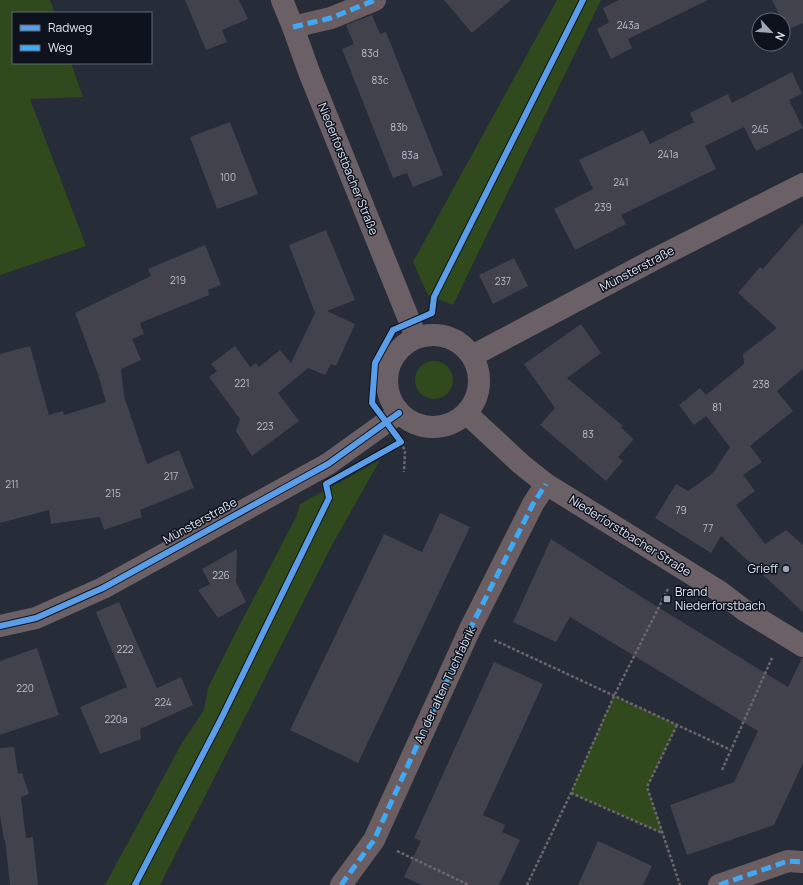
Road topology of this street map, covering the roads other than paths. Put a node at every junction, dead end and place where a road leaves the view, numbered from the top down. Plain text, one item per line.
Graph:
1 (282, 0) edge
2 (375, 0) edge
3 (293, 27) junction
4 (803, 184) edge
5 (413, 330) junction
6 (472, 356) junction
7 (466, 413) junction
8 (392, 417) junction
9 (546, 484) junction
10 (0, 626) edge
11 (794, 641) edge
12 (803, 861) edge
13 (803, 876) edge
14 (341, 885) edge
15 (719, 885) edge

1 - 3 street, Niederforstbacher Straße
2 - 3 street
3 - 5 street, Niederforstbacher Straße
4 - 6 street, Münsterstraße
5 - 6 street
5 - 8 street
6 - 7 street
7 - 8 street
7 - 9 street, Niederforstbacher Straße
8 - 10 street, Münsterstraße
9 - 11 street, Niederforstbacher Straße
9 - 14 street, An der alten Tuchfabrik
12 - 13 street
12 - 15 street

